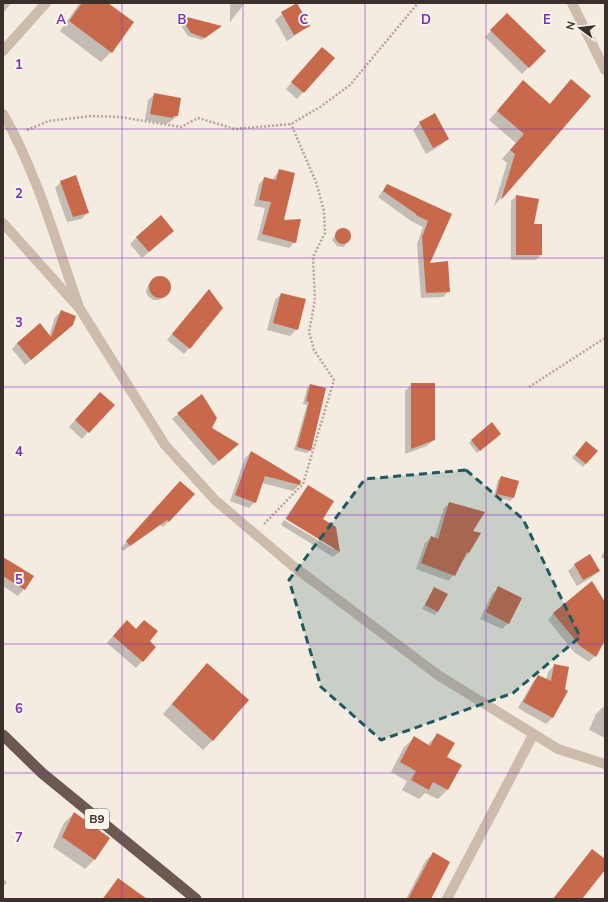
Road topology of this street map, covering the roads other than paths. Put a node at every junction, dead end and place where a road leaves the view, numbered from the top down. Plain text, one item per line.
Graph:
1 (46, 3) edge
2 (572, 3) edge
3 (3, 50) edge
4 (605, 70) edge
5 (3, 114) edge
6 (3, 223) edge
7 (80, 309) junction
8 (3, 735) edge
9 (533, 735) junction
10 (605, 764) edge
11 (196, 899) edge
12 (447, 899) edge

1 - 3 street
2 - 4 street
5 - 7 street
6 - 7 street
7 - 9 street
8 - 11 highway, B9
9 - 10 street
9 - 12 street

